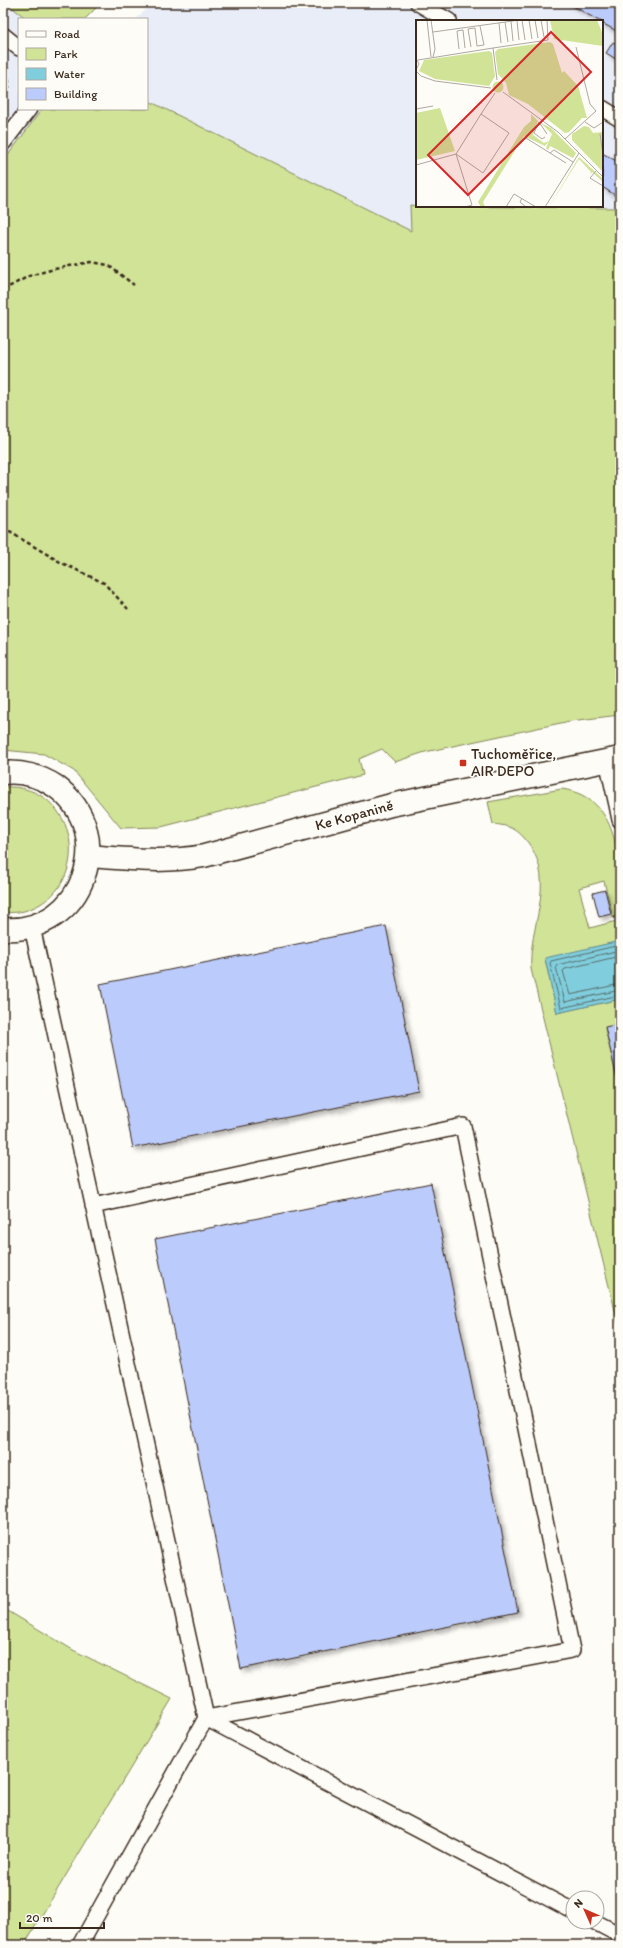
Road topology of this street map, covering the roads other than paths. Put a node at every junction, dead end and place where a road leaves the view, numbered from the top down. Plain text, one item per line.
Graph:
1 (418, 3) edge
2 (447, 20) edge
3 (3, 35) edge
4 (18, 47) edge
5 (603, 109) edge
6 (28, 110) edge
7 (620, 119) edge
8 (3, 143) edge
9 (613, 759) edge
10 (3, 773) edge
11 (618, 807) edge
12 (620, 820) edge
13 (89, 856) junction
14 (32, 927) junction
15 (3, 929) edge
16 (93, 1206) junction
17 (206, 1718) junction
18 (565, 1907) edge
19 (605, 1927) edge
20 (620, 1935) edge
21 (80, 1945) edge

1 - 2 lane
3 - 4 lane
5 - 7 lane
6 - 8 lane
9 - 11 lane
9 - 13 street, Ke Kopanině
10 - 13 street
11 - 12 lane
13 - 14 street
14 - 15 street
14 - 16 lane
16 - 17 lane
16 - 17 lane
17 - 18 lane
17 - 21 lane
19 - 20 lane

